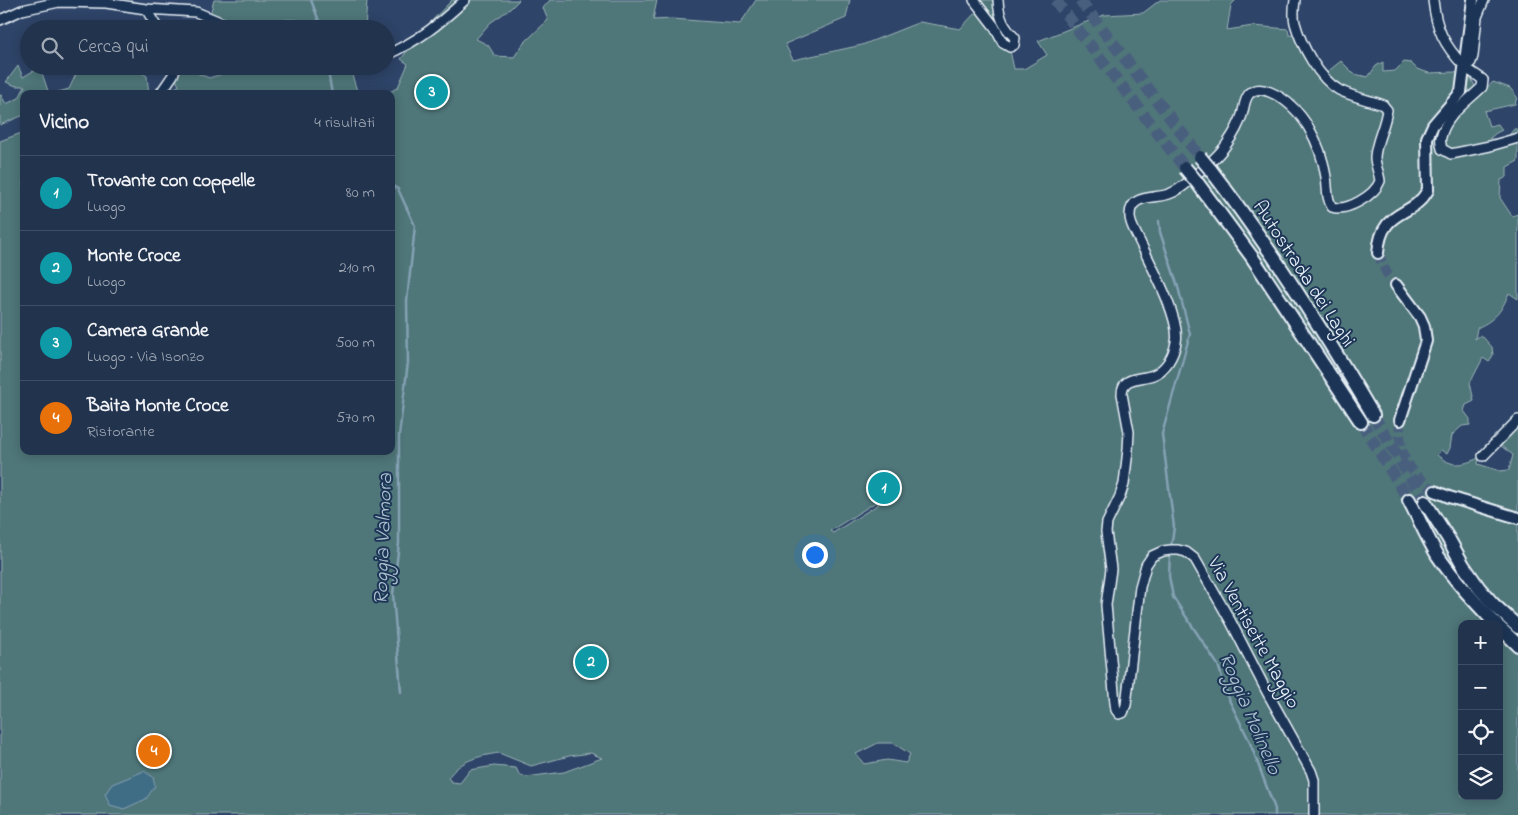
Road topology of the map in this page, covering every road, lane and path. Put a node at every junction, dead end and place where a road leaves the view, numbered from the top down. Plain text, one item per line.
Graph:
1 (466, 0) edge
2 (974, 0) edge
3 (998, 0) edge
4 (1294, 0) edge
5 (1433, 0) edge
6 (1473, 0) edge
7 (1484, 0) edge
8 (106, 2) edge
9 (146, 9) junction
10 (0, 20) edge
11 (153, 20) edge
12 (215, 20) edge
13 (395, 51) edge
14 (1466, 67) junction
15 (173, 75) edge
16 (163, 90) edge
17 (1518, 138) edge
18 (1200, 157) tunnel mouth
19 (1185, 168) tunnel mouth
20 (1378, 253) tunnel mouth
21 (1396, 285) tunnel mouth
22 (1373, 415) tunnel mouth
23 (1400, 420) tunnel mouth
24 (1518, 420) edge
25 (1361, 422) tunnel mouth
26 (1483, 456) dead end
27 (1435, 490) tunnel mouth
28 (1409, 500) tunnel mouth
29 (1425, 502) tunnel mouth
30 (1518, 518) edge
31 (1492, 620) edge
32 (1518, 626) edge
33 (1503, 631) edge
34 (1518, 645) edge
35 (1314, 815) edge

1 - 13 street
2 - 3 street
4 - 35 street, Via Ventisette Maggio
5 - 14 street
6 - 14 main road
7 - 14 street
8 - 9 street
8 - 10 street
9 - 11 street
9 - 12 street
14 - 17 street
14 - 20 main road
15 - 16 street
18 - 22 highway, Autostrada dei Laghi, bridge
19 - 25 highway, Autostrada dei Laghi, bridge
21 - 23 main road
24 - 26 street
27 - 30 main road
28 - 31 highway
29 - 32 highway
33 - 34 highway

